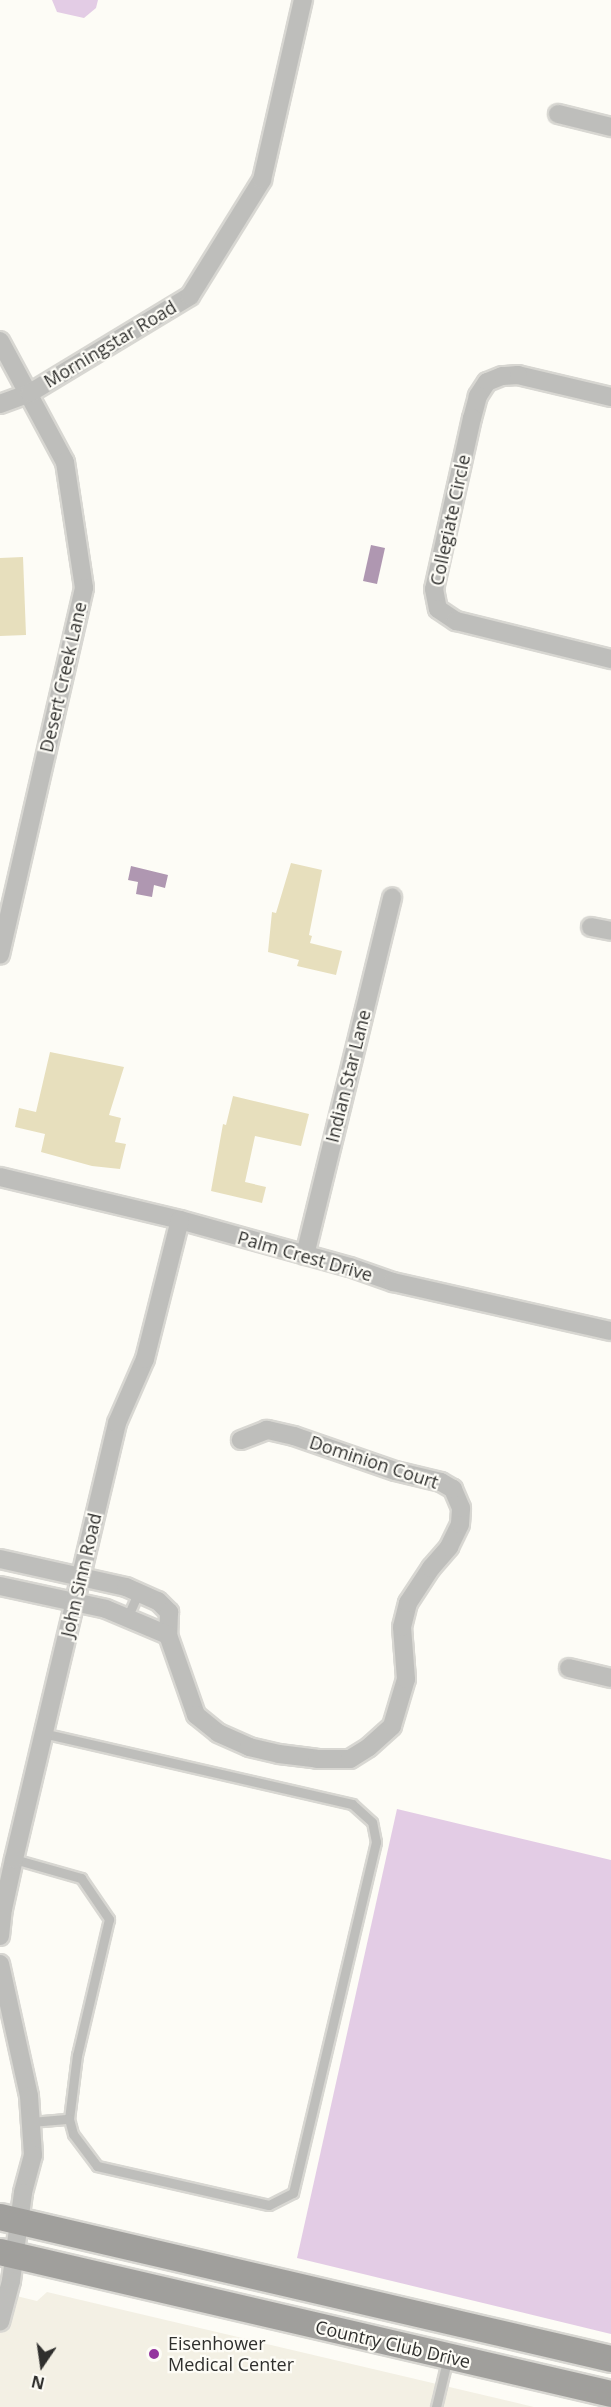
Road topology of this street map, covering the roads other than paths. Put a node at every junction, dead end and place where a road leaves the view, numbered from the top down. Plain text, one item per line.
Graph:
1 (303, 0) edge
2 (558, 114) dead end
3 (611, 127) edge
4 (0, 341) edge
5 (30, 393) junction
6 (611, 397) edge
7 (0, 404) edge
8 (611, 660) edge
9 (392, 897) dead end
10 (591, 927) dead end
11 (611, 931) edge
12 (0, 955) edge
13 (0, 1177) edge
14 (180, 1220) junction
15 (305, 1255) junction
16 (611, 1331) edge
17 (241, 1440) dead end
18 (5, 1574) edge
19 (80, 1578) junction
20 (139, 1591) junction
21 (74, 1603) junction
22 (128, 1618) junction
23 (168, 1635) junction
24 (568, 1668) dead end
25 (611, 1678) edge
26 (43, 1733) junction
27 (14, 1859) junction
28 (0, 1936) edge
29 (0, 1964) edge
30 (69, 2119) junction
31 (31, 2122) junction
32 (10, 2219) edge
33 (7, 2253) edge
34 (0, 2322) edge
35 (455, 2322) junction
36 (329, 2329) junction
37 (448, 2356) junction
38 (611, 2359) edge
39 (611, 2394) edge
40 (436, 2407) edge

1 - 5 street, Morningstar Road
2 - 3 street
4 - 5 street, Desert Creek Lane
5 - 7 street, Morningstar Road
5 - 12 street, Desert Creek Lane
6 - 8 street, Collegiate Circle
9 - 15 street, Indian Star Lane
10 - 11 street
13 - 14 street, Palm Crest Drive
14 - 15 street, Palm Crest Drive
14 - 19 street, John Sinn Road
15 - 16 street, Palm Crest Drive
17 - 23 street, Dominion Court
18 - 19 street, Dominion Court
18 - 21 street
19 - 20 street, Dominion Court
19 - 21 street, John Sinn Road
20 - 22 lane
20 - 23 street, Dominion Court
21 - 22 street
21 - 26 street, John Sinn Road
22 - 23 street
24 - 25 street
26 - 27 street, John Sinn Road
26 - 30 lane
27 - 28 street, John Sinn Road
27 - 30 lane
29 - 31 street
30 - 31 lane
31 - 32 street
32 - 33 street
32 - 35 main road, Country Club Drive
33 - 34 street
33 - 36 main road, Country Club Drive
35 - 36 main road
35 - 38 main road, Country Club Drive
36 - 37 main road, Country Club Drive
37 - 39 main road, Country Club Drive
37 - 40 lane

